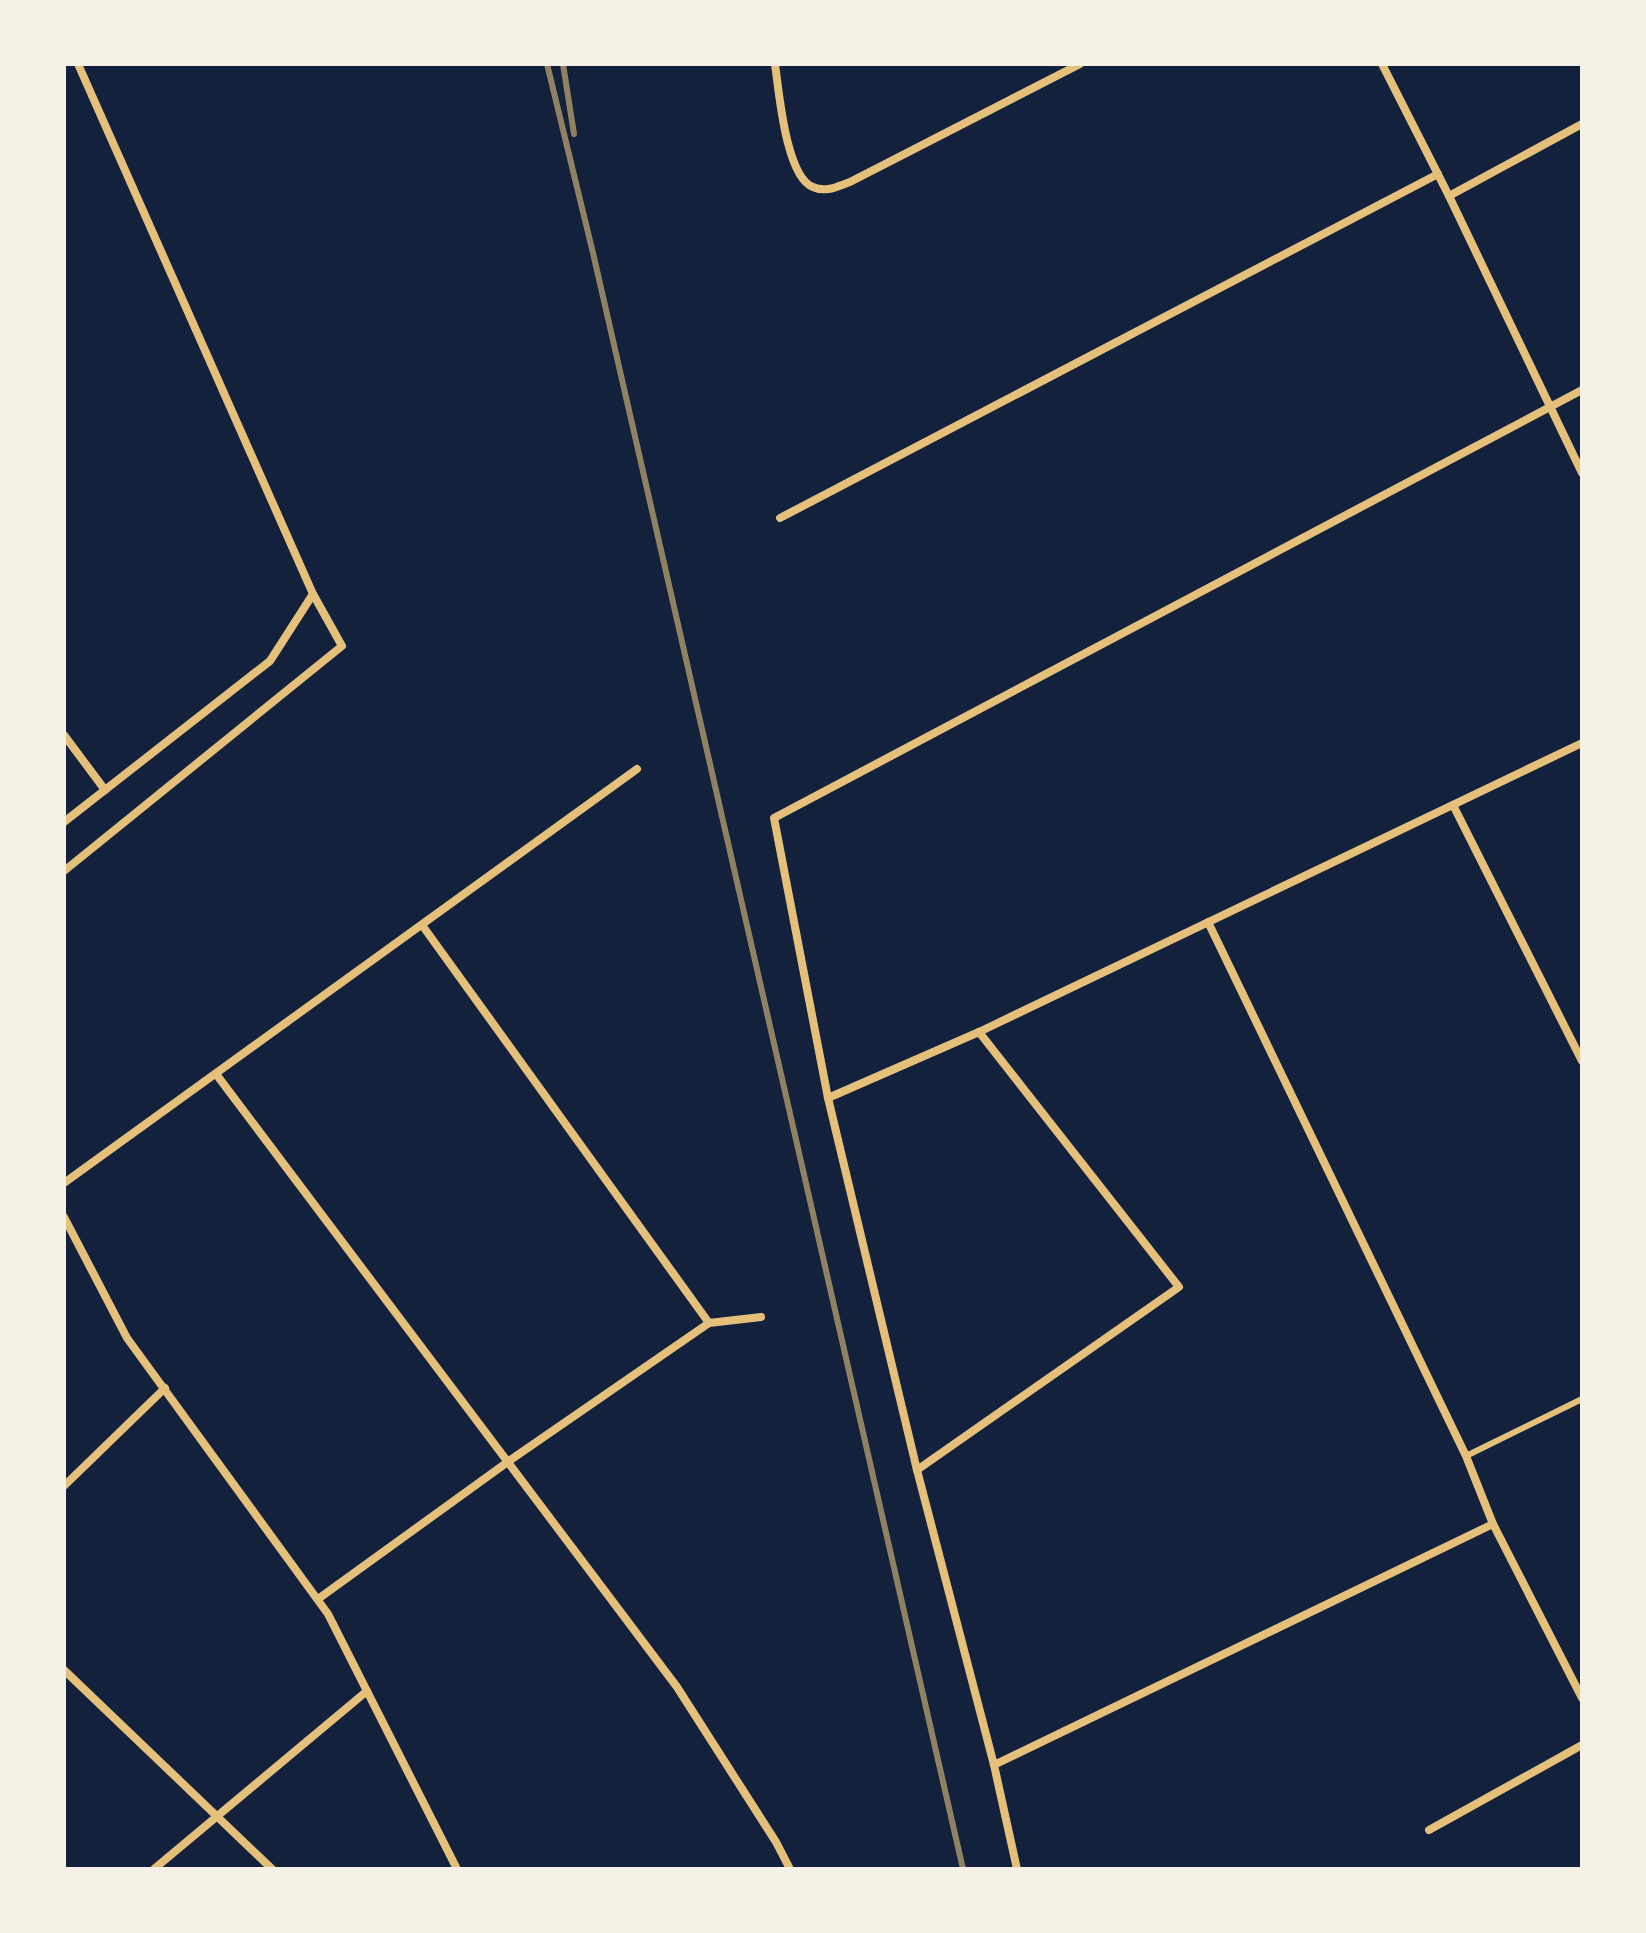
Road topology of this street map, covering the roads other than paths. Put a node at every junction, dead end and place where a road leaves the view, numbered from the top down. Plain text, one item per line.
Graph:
1 (78, 64) edge
2 (775, 64) edge
3 (1080, 64) edge
4 (1382, 64) edge
5 (1582, 124) edge
6 (1438, 174) junction
7 (1449, 196) junction
8 (1582, 390) edge
9 (1551, 408) junction
10 (1582, 473) edge
11 (780, 518) dead end
12 (313, 594) junction
13 (64, 735) edge
14 (1582, 743) edge
15 (637, 769) dead end
16 (105, 790) junction
17 (1453, 805) junction
18 (64, 822) edge
19 (64, 871) edge
20 (1208, 922) junction
21 (422, 925) junction
22 (979, 1032) junction
23 (1582, 1061) edge
24 (216, 1074) junction
25 (828, 1098) junction
26 (64, 1183) edge
27 (64, 1217) edge
28 (761, 1317) dead end
29 (709, 1323) junction
30 (165, 1388) junction
31 (1582, 1399) edge
32 (1466, 1456) junction
33 (509, 1461) junction
34 (917, 1470) junction
35 (64, 1486) edge
36 (1493, 1524) junction
37 (318, 1599) junction
38 (64, 1670) edge
39 (367, 1691) junction
40 (1582, 1698) edge
41 (1582, 1745) edge
42 (994, 1765) junction
43 (217, 1817) junction
44 (1429, 1830) dead end
45 (154, 1869) edge
46 (272, 1869) edge
47 (457, 1869) edge
48 (790, 1869) edge
49 (1017, 1869) edge

1 - 12 street
2 - 3 street
4 - 6 street
5 - 7 street
6 - 7 street
6 - 11 street
7 - 9 street
8 - 9 street
9 - 10 street
9 - 25 street
12 - 16 street
12 - 19 street
13 - 16 street
14 - 17 street
15 - 21 street
16 - 18 street
17 - 20 street
17 - 23 street
20 - 22 street
20 - 32 street
21 - 24 street
21 - 29 street
22 - 25 street
22 - 34 street
24 - 26 street
24 - 33 street
25 - 34 street
27 - 30 street
28 - 29 street
29 - 33 street
30 - 35 street
30 - 37 street
31 - 32 lane
32 - 36 street
33 - 37 street
33 - 48 street
34 - 42 street
36 - 40 street
36 - 42 street
37 - 39 street
38 - 43 street
39 - 43 street
39 - 47 street
41 - 44 street
42 - 49 street
43 - 45 street
43 - 46 street

